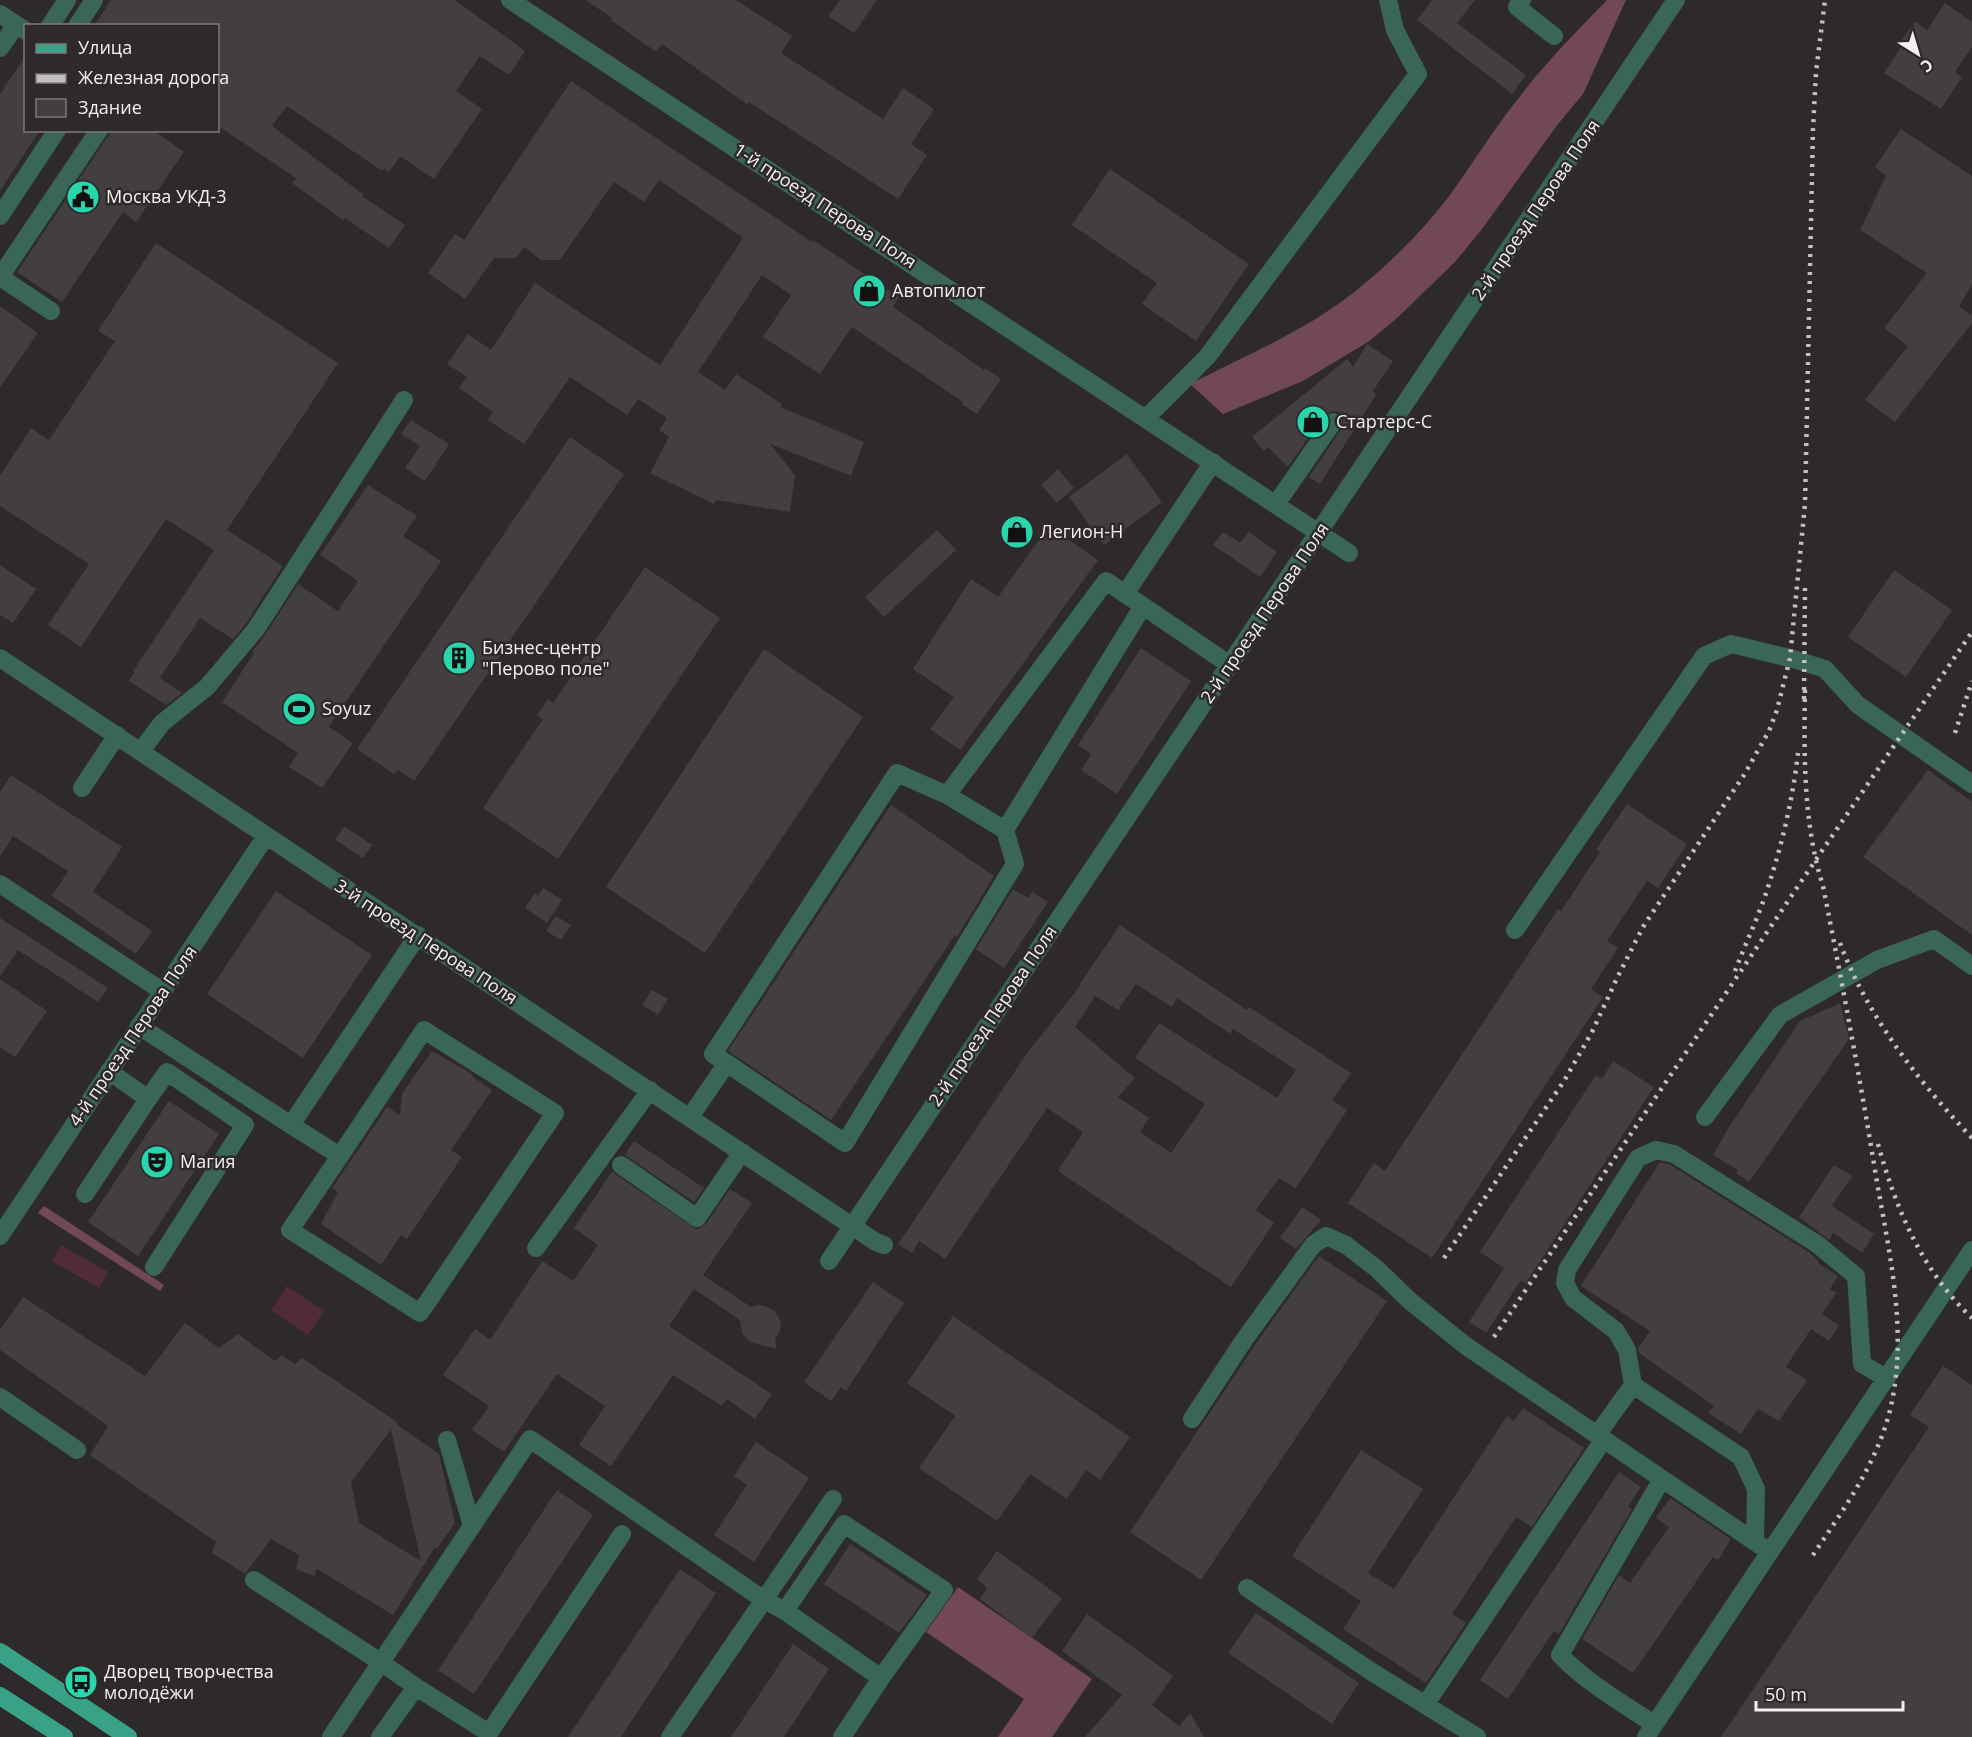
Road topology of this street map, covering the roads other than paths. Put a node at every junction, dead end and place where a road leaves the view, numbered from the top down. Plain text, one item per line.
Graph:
1 (67, 0) edge
2 (94, 0) edge
3 (510, 0) edge
4 (1388, 0) edge
5 (1522, 0) edge
6 (1676, 0) edge
7 (0, 14) edge
8 (51, 24) edge
9 (78, 24) edge
10 (21, 28) edge
11 (1554, 36) dead end
12 (0, 48) edge
13 (56, 132) edge
14 (98, 132) edge
15 (0, 216) edge
16 (0, 277) edge
17 (51, 311) dead end
18 (404, 400) dead end
19 (1146, 418) junction
20 (1333, 422) dead end
21 (1214, 462) junction
22 (1276, 504) junction
23 (1319, 532) junction
24 (1349, 553) dead end
25 (1125, 594) junction
26 (1143, 606) junction
27 (0, 658) edge
28 (1230, 665) junction
29 (117, 735) junction
30 (141, 751) junction
31 (1972, 784) edge
32 (82, 788) dead end
33 (947, 795) junction
34 (1005, 830) junction
35 (266, 836) junction
36 (0, 884) edge
37 (1515, 930) dead end
38 (418, 935) junction
39 (1972, 966) edge
40 (162, 990) junction
41 (139, 1026) junction
42 (727, 1063) junction
43 (109, 1071) junction
44 (650, 1090) junction
45 (148, 1099) junction
46 (690, 1117) junction
47 (1705, 1117) dead end
48 (291, 1125) junction
49 (742, 1152) junction
50 (340, 1156) junction
51 (621, 1166) dead end
52 (85, 1194) dead end
53 (852, 1225) junction
54 (0, 1236) edge
55 (884, 1245) dead end
56 (536, 1248) dead end
57 (1972, 1251) edge
58 (829, 1261) dead end
59 (154, 1267) dead end
60 (1886, 1378) junction
61 (1633, 1385) junction
62 (0, 1397) edge
63 (1192, 1419) dead end
64 (1600, 1437) junction
65 (447, 1440) dead end
66 (76, 1450) dead end
67 (1662, 1479) junction
68 (833, 1499) dead end
69 (472, 1526) junction
70 (622, 1534) dead end
71 (1762, 1547) junction
72 (254, 1580) dead end
73 (1247, 1588) dead end
74 (764, 1600) junction
75 (785, 1611) junction
76 (0, 1652) edge
77 (382, 1663) junction
78 (881, 1678) junction
79 (416, 1687) junction
80 (0, 1696) edge
81 (1425, 1705) junction
82 (1650, 1730) edge
83 (63, 1737) edge
84 (128, 1737) edge
85 (331, 1737) edge
86 (381, 1737) edge
87 (669, 1737) edge
88 (842, 1737) edge
89 (1477, 1737) edge

1 - 8 street
2 - 9 street
3 - 19 street, 1-й проезд Перова Поля
4 - 19 street
5 - 11 street
6 - 23 street, 2-й проезд Перова Поля
7 - 10 street
10 - 12 street
13 - 15 street
14 - 16 street
16 - 17 street
18 - 30 street
19 - 21 street, 1-й проезд Перова Поля
20 - 22 street
21 - 22 street, 1-й проезд Перова Поля
21 - 25 street
22 - 23 street, 1-й проезд Перова Поля
23 - 24 street, 1-й проезд Перова Поля
23 - 28 street, 2-й проезд Перова Поля
25 - 26 street
25 - 33 street
26 - 28 street
26 - 34 street
27 - 29 street, 3-й проезд Перова Поля
28 - 53 street, 2-й проезд Перова Поля
29 - 30 street, 3-й проезд Перова Поля
29 - 32 street
30 - 35 street, 3-й проезд Перова Поля
31 - 37 street
33 - 34 street
33 - 42 street
34 - 42 street
35 - 38 street, 3-й проезд Перова Поля
35 - 40 street, 4-й проезд Перова Поля
36 - 40 street
38 - 44 street, 3-й проезд Перова Поля
38 - 48 street
39 - 47 street
40 - 41 street, 4-й проезд Перова Поля
41 - 43 street, 4-й проезд Перова Поля
41 - 48 street
42 - 46 street
43 - 45 street
43 - 54 street, 4-й проезд Перова Поля
44 - 46 street, 3-й проезд Перова Поля
44 - 56 street
45 - 52 street
45 - 59 street
46 - 49 street, 3-й проезд Перова Поля
48 - 50 street
49 - 51 street
49 - 53 street, 3-й проезд Перова Поля
50 - 50 street
53 - 55 street, 3-й проезд Перова Поля
53 - 58 street, 2-й проезд Перова Поля
57 - 60 street
60 - 61 street
60 - 71 street
61 - 64 street
61 - 71 street
62 - 66 street
63 - 64 street
64 - 67 street
64 - 81 street
65 - 69 street
67 - 71 street
67 - 82 street
68 - 74 street
69 - 74 street
69 - 77 street
70 - 79 street
71 - 82 street
72 - 77 street
73 - 81 street
74 - 75 street
74 - 87 street
75 - 78 street
75 - 78 street
76 - 84 main road
77 - 79 street
77 - 85 street
78 - 88 street
79 - 86 street
80 - 83 main road
81 - 89 street

